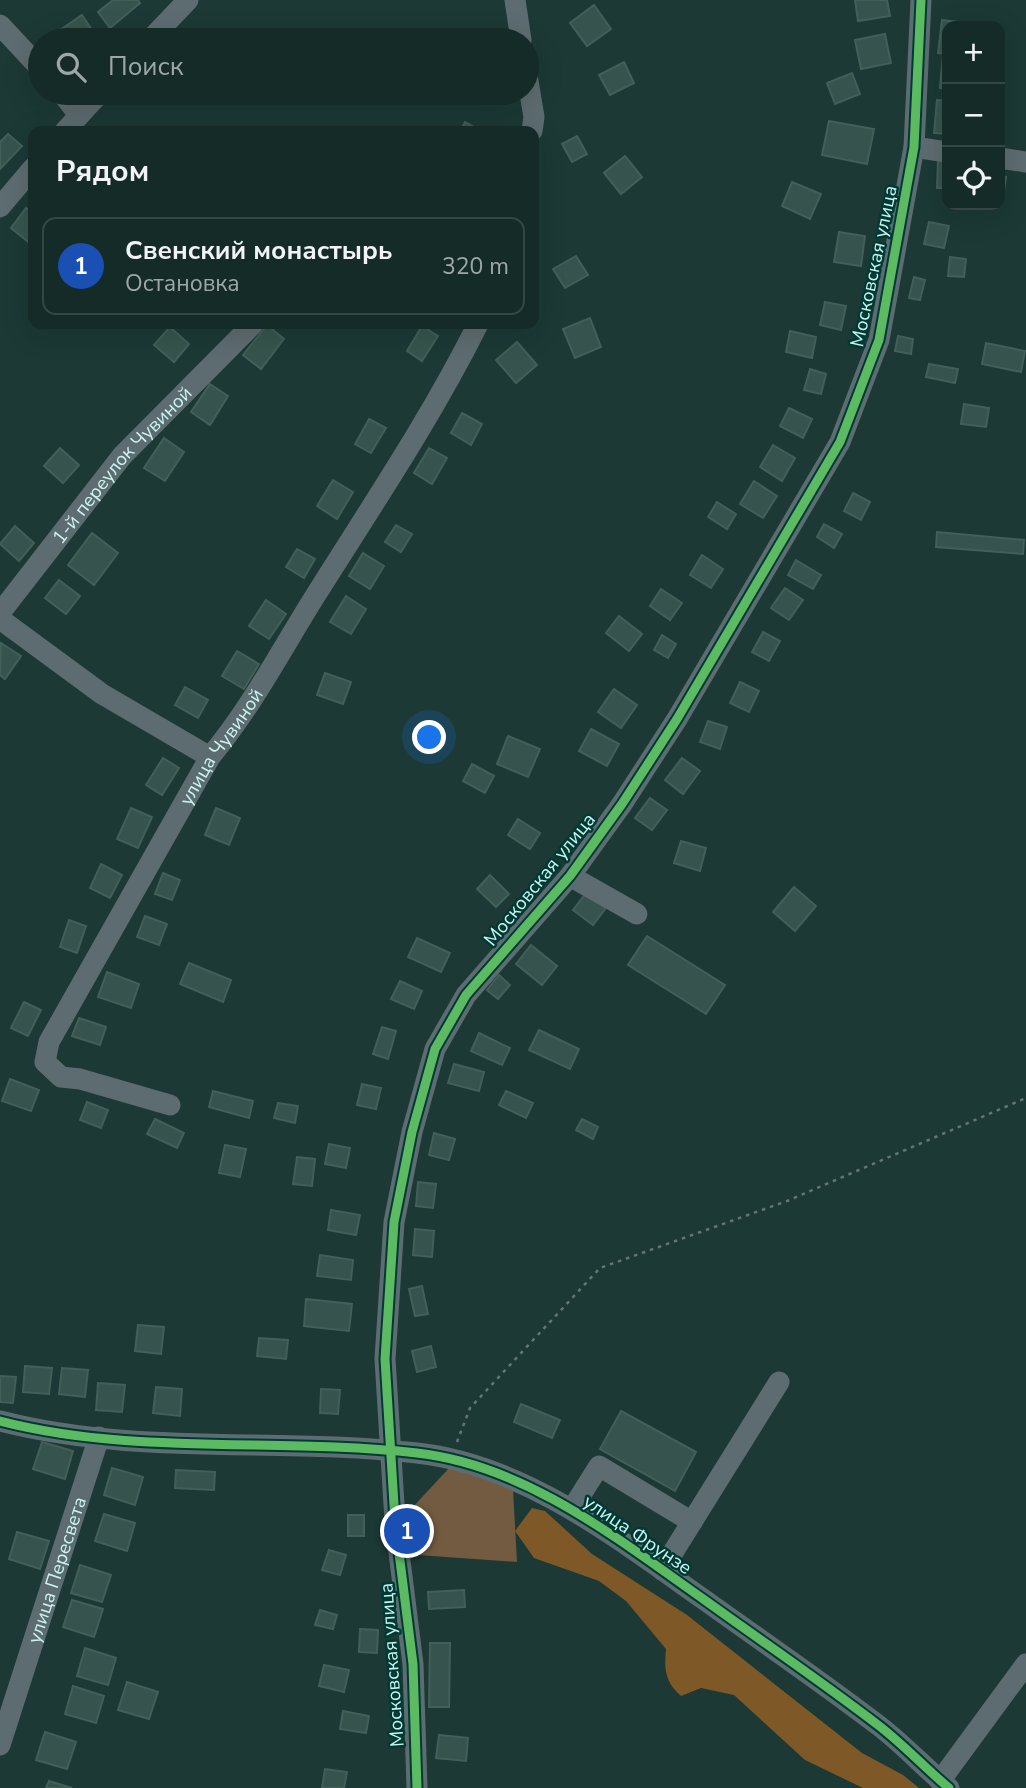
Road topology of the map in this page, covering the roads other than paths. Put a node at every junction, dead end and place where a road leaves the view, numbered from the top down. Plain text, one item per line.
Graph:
1 (188, 0) edge
2 (515, 0) edge
3 (921, 0) edge
4 (0, 25) edge
5 (161, 28) edge
6 (519, 28) edge
7 (28, 55) edge
8 (71, 105) edge
9 (89, 105) edge
10 (532, 105) edge
11 (79, 115) junction
12 (69, 126) edge
13 (533, 126) edge
14 (914, 147) junction
15 (942, 151) edge
16 (1005, 159) edge
17 (1026, 162) edge
18 (28, 175) edge
19 (0, 207) edge
20 (248, 329) edge
21 (475, 329) edge
22 (0, 614) edge
23 (0, 619) edge
24 (210, 757) junction
25 (570, 876) junction
26 (637, 914) dead end
27 (170, 1105) dead end
28 (779, 1382) dead end
29 (0, 1421) edge
30 (99, 1437) junction
31 (392, 1451) junction
32 (572, 1509) junction
33 (692, 1522) junction
34 (662, 1570) junction
35 (1026, 1664) edge
36 (6, 1701) edge
37 (0, 1745) edge
38 (945, 1784) edge
39 (417, 1788) edge

1 - 5 street
2 - 6 street
3 - 14 street, Московская улица
4 - 7 street
8 - 11 street
9 - 11 street
10 - 13 street
11 - 12 street
14 - 15 street
14 - 25 street, Московская улица
16 - 17 street
18 - 19 street
20 - 22 street, 1-й переулок Чувиной
21 - 24 street, улица Чувиной
23 - 24 street
24 - 27 street, улица Чувиной
25 - 26 street
25 - 31 street, Московская улица
28 - 33 street
29 - 30 street, улица Фрунзе
30 - 31 street, улица Фрунзе
30 - 36 street, улица Пересвета
31 - 32 street, улица Фрунзе
31 - 39 street, Московская улица
32 - 33 street
32 - 34 street, улица Фрунзе
33 - 34 street
34 - 38 street, улица Фрунзе
35 - 38 street
36 - 37 street, улица Пересвета

